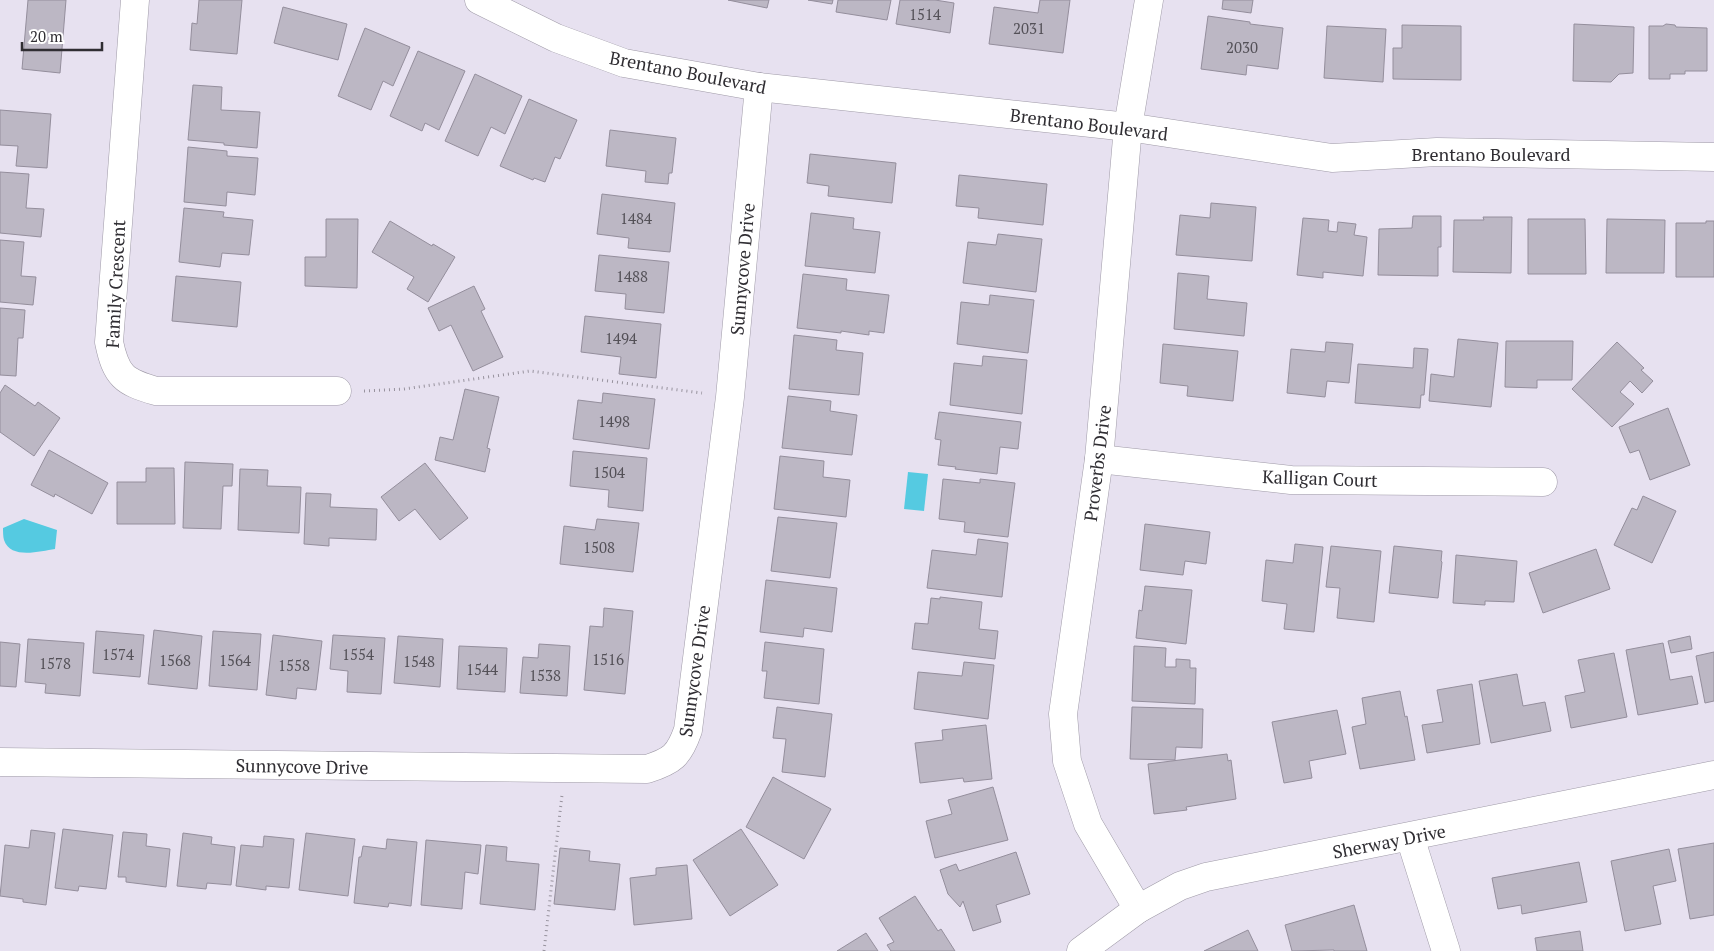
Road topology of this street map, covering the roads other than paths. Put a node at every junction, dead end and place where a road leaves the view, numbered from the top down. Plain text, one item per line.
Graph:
1 (135, 0) edge
2 (479, 0) edge
3 (1149, 0) edge
4 (759, 87) junction
5 (1128, 126) junction
6 (1714, 157) edge
7 (337, 392) road end
8 (1099, 459) junction
9 (1542, 482) dead end
10 (0, 762) edge
11 (1714, 776) edge
12 (1410, 837) junction
13 (1138, 909) junction
14 (1081, 951) edge
15 (1446, 951) edge

1 - 7 street, Family Crescent
2 - 4 street, Brentano Boulevard
3 - 5 street, Proverbs Drive
4 - 5 street, Brentano Boulevard
4 - 10 street, Sunnycove Drive
5 - 6 street, Brentano Boulevard
5 - 8 street, Proverbs Drive
8 - 9 street, Kalligan Court
8 - 13 street, Proverbs Drive
11 - 12 street, Sherway Drive
12 - 13 street, Sherway Drive
12 - 15 street
13 - 14 street, Sherway Drive

